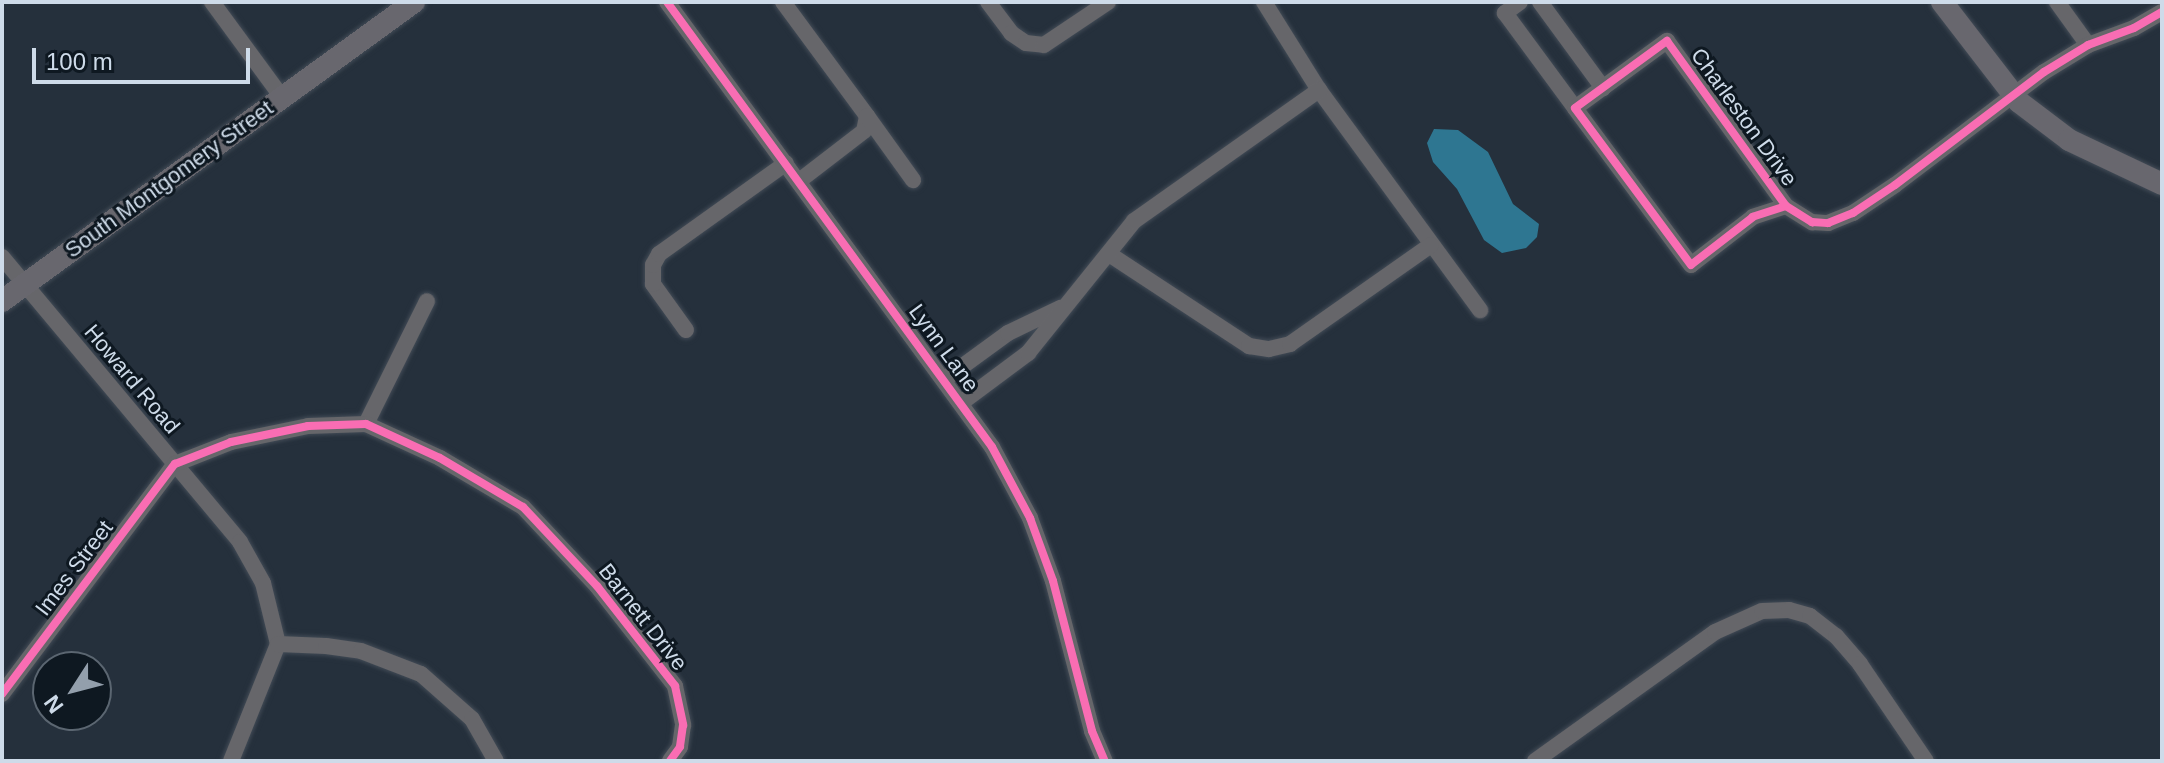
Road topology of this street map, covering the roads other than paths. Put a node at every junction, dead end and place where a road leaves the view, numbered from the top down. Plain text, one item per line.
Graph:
1 (212, 2) edge
2 (414, 2) edge
3 (667, 2) edge
4 (783, 2) edge
5 (988, 2) edge
6 (1108, 2) edge
7 (1264, 2) edge
8 (1520, 2) edge
9 (1540, 2) edge
10 (1942, 2) edge
11 (2057, 2) edge
12 (2162, 12) edge
13 (2088, 45) junction
14 (1603, 88) junction
15 (1319, 90) junction
16 (2013, 94) junction
17 (281, 96) junction
18 (1575, 108) junction
19 (867, 116) junction
20 (786, 163) junction
21 (913, 180) dead end
22 (799, 181) junction
23 (2162, 184) edge
24 (1786, 206) junction
25 (1431, 245) junction
26 (1109, 254) junction
27 (2, 257) edge
28 (24, 285) junction
29 (2, 301) edge
30 (427, 301) dead end
31 (1061, 307) junction
32 (1480, 310) dead end
33 (686, 330) dead end
34 (945, 379) junction
35 (961, 403) junction
36 (366, 424) junction
37 (175, 464) junction
38 (278, 644) junction
39 (2, 694) edge
40 (231, 761) edge
41 (496, 761) edge
42 (670, 761) edge
43 (1105, 761) edge
44 (1535, 761) edge
45 (1926, 761) edge

1 - 17 street
2 - 17 street, South Montgomery Street
3 - 20 street, Lynn Lane
4 - 19 street
5 - 6 street
7 - 15 street
8 - 18 street
9 - 14 street
10 - 16 street
11 - 13 street
12 - 13 street, Charleston Drive
13 - 16 street, Charleston Drive
14 - 18 street, Charleston Drive
14 - 24 street, Charleston Drive
15 - 25 street
15 - 26 street
16 - 23 street
16 - 24 street, Charleston Drive
17 - 28 street, South Montgomery Street
18 - 24 street, Charleston Drive
19 - 21 street
19 - 22 street
20 - 22 street, Lynn Lane
20 - 33 street
22 - 34 street, Lynn Lane
25 - 26 street
25 - 32 street
26 - 31 street
27 - 28 street, Howard Road
28 - 29 street, South Montgomery Street
28 - 37 street, Howard Road
30 - 36 street
31 - 34 street
31 - 35 street
34 - 35 street, Lynn Lane
35 - 43 street, Lynn Lane
36 - 37 street, Barnett Drive
36 - 42 street, Barnett Drive
37 - 38 street, Howard Road
37 - 39 street, Imes Street
38 - 40 street
38 - 41 street
44 - 45 street

